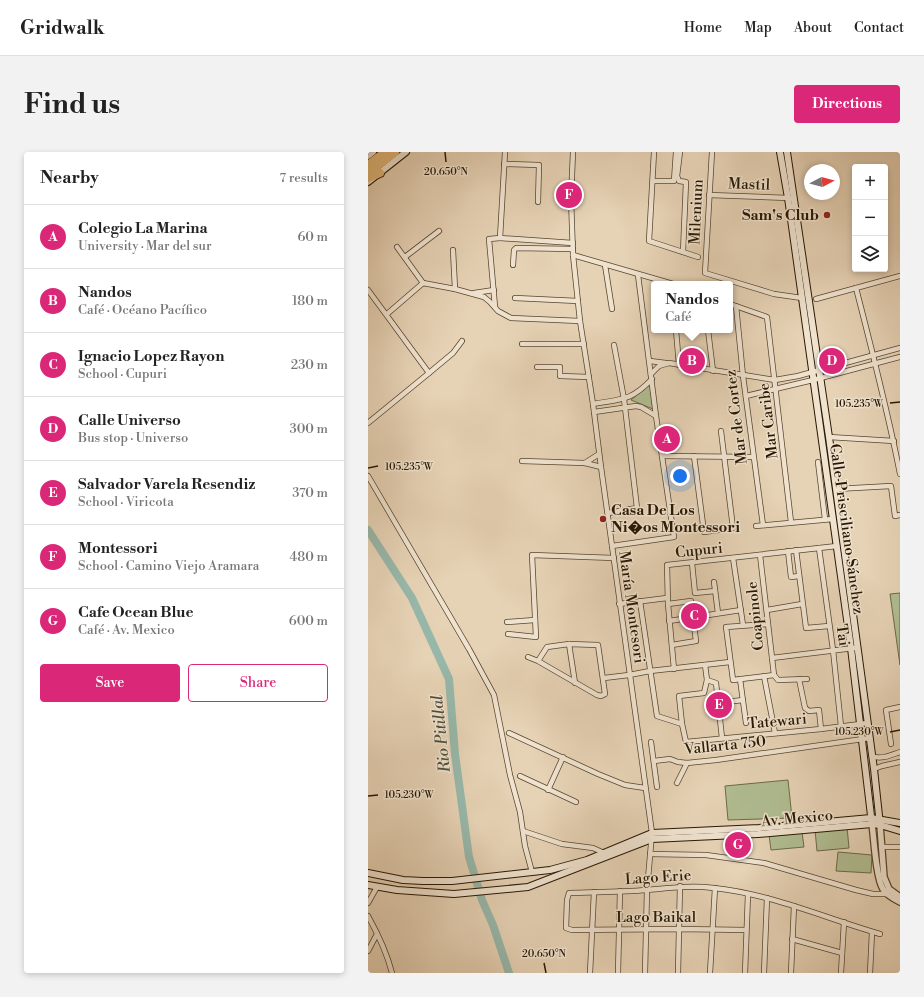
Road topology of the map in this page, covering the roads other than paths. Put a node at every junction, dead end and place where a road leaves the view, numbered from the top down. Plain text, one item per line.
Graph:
1 (373, 152) edge
2 (385, 152) edge
3 (395, 152) edge
4 (406, 152) edge
5 (505, 152) edge
6 (573, 152) edge
7 (654, 152) edge
8 (676, 152) edge
9 (680, 152) edge
10 (712, 152) edge
11 (780, 152) edge
12 (787, 152) edge
13 (369, 161) edge
14 (504, 164) junction
15 (368, 173) edge
16 (380, 173) junction
17 (368, 178) edge
18 (368, 182) edge
19 (653, 182) junction
20 (709, 195) junction
21 (791, 198) junction
22 (538, 202) dead end
23 (439, 231) dead end
24 (500, 238) junction
25 (573, 243) junction
26 (397, 247) dead end
27 (573, 249) junction
28 (453, 250) dead end
29 (682, 252) junction
30 (573, 256) junction
31 (405, 257) junction
32 (698, 257) dead end
33 (513, 265) dead end
34 (605, 265) junction
35 (638, 275) junction
36 (900, 276) edge
37 (661, 281) edge
38 (731, 281) edge
39 (733, 282) edge
40 (423, 283) junction
41 (455, 288) junction
42 (856, 288) junction
43 (368, 290) edge
44 (494, 290) junction
45 (472, 294) junction
46 (515, 298) dead end
47 (802, 298) junction
48 (816, 299) dead end
49 (578, 301) junction
50 (733, 305) edge
51 (736, 306) junction
52 (495, 307) junction
53 (612, 309) dead end
54 (387, 314) junction
55 (580, 321) junction
56 (676, 333) edge
57 (708, 333) edge
58 (462, 341) dead end
59 (522, 344) dead end
60 (584, 344) junction
61 (614, 345) dead end
62 (900, 348) edge
63 (873, 355) junction
64 (900, 357) edge
65 (650, 361) junction
66 (669, 363) junction
67 (875, 363) junction
68 (679, 365) junction
69 (537, 367) dead end
70 (820, 370) junction
71 (713, 371) junction
72 (812, 372) junction
73 (429, 373) junction
74 (743, 376) junction
75 (589, 377) junction
76 (652, 377) junction
77 (821, 378) junction
78 (775, 380) junction
79 (813, 380) junction
80 (776, 389) junction
81 (746, 396) junction
82 (624, 399) junction
83 (593, 404) junction
84 (625, 407) junction
85 (594, 412) junction
86 (656, 416) junction
87 (368, 423) edge
88 (721, 431) dead end
89 (830, 437) junction
90 (894, 441) junction
91 (599, 454) junction
92 (662, 456) junction
93 (694, 456) junction
94 (725, 456) junction
95 (753, 457) junction
96 (898, 459) edge
97 (522, 461) dead end
98 (818, 462) dead end
99 (585, 463) junction
100 (601, 467) junction
101 (900, 474) edge
102 (368, 476) edge
103 (836, 489) junction
104 (608, 513) junction
105 (900, 515) edge
106 (833, 519) junction
107 (825, 520) junction
108 (791, 522) junction
109 (762, 525) junction
110 (756, 526) dead end
111 (612, 546) junction
112 (837, 546) junction
113 (819, 548) junction
114 (796, 550) junction
115 (788, 551) junction
116 (760, 554) junction
117 (614, 558) junction
118 (733, 558) junction
119 (692, 563) junction
120 (799, 576) junction
121 (714, 582) dead end
122 (715, 591) junction
123 (667, 598) junction
124 (640, 601) junction
125 (619, 604) junction
126 (668, 604) junction
127 (802, 604) junction
128 (740, 610) junction
129 (767, 610) junction
130 (718, 613) junction
131 (693, 617) junction
132 (535, 620) junction
133 (669, 621) junction
134 (507, 622) dead end
135 (768, 624) junction
136 (743, 625) junction
137 (829, 626) junction
138 (508, 634) dead end
139 (569, 644) junction
140 (672, 645) junction
141 (854, 648) junction
142 (833, 650) junction
143 (528, 657) dead end
144 (772, 658) junction
145 (538, 661) junction
146 (730, 662) junction
147 (705, 665) junction
148 (674, 669) junction
149 (650, 671) junction
150 (629, 675) junction
151 (774, 675) junction
152 (764, 676) junction
153 (604, 678) junction
154 (807, 678) dead end
155 (740, 679) junction
156 (799, 679) junction
157 (707, 680) junction
158 (575, 683) junction
159 (743, 700) junction
160 (718, 703) junction
161 (900, 707) edge
162 (746, 723) dead end
163 (868, 723) junction
164 (682, 724) junction
165 (860, 724) junction
166 (841, 726) junction
167 (821, 729) junction
168 (509, 733) dead end
169 (775, 733) junction
170 (722, 738) junction
171 (870, 738) junction
172 (862, 739) junction
173 (651, 742) dead end
174 (891, 744) dead end
175 (898, 752) edge
176 (872, 756) junction
177 (563, 757) junction
178 (654, 761) junction
179 (899, 762) edge
180 (687, 763) junction
181 (874, 769) junction
182 (520, 776) dead end
183 (677, 783) dead end
184 (646, 788) junction
185 (657, 788) dead end
186 (548, 790) junction
187 (576, 802) dead end
188 (871, 818) junction
189 (880, 822) junction
190 (900, 823) edge
191 (872, 824) junction
192 (523, 831) junction
193 (900, 831) edge
194 (652, 836) junction
195 (900, 847) edge
196 (881, 848) junction
197 (604, 853) junction
198 (650, 854) junction
199 (529, 872) junction
200 (368, 873) edge
201 (368, 885) edge
202 (680, 886) junction
203 (377, 887) junction
204 (715, 888) junction
205 (647, 890) junction
206 (620, 891) junction
207 (594, 892) junction
208 (748, 894) junction
209 (888, 894) junction
210 (900, 897) edge
211 (766, 898) junction
212 (900, 902) edge
213 (368, 903) edge
214 (794, 906) junction
215 (368, 916) edge
216 (844, 922) junction
217 (566, 928) joint
218 (592, 929) junction
219 (646, 929) junction
220 (679, 929) junction
221 (619, 930) junction
222 (712, 930) junction
223 (746, 930) junction
224 (872, 932) junction
225 (377, 934) junction
226 (880, 934) dead end
227 (792, 939) junction
228 (368, 951) edge
229 (842, 953) junction
230 (392, 973) edge
231 (590, 973) edge
232 (618, 973) edge
233 (645, 973) edge
234 (678, 973) edge
235 (710, 973) edge
236 (745, 973) edge
237 (764, 973) edge
238 (791, 973) edge
239 (841, 973) edge
240 (870, 973) edge

1 - 13 main road
2 - 13 highway
3 - 15 highway
4 - 16 main road
5 - 14 street
6 - 25 street, María Montesori
7 - 19 street
8 - 19 street
9 - 29 street
10 - 20 street, Milenium
11 - 21 main road, Calle Prisciliano Sánchez
12 - 21 main road, Calle Prisciliano Sánchez
14 - 22 street
14 - 24 street
16 - 17 highway
16 - 18 main road
19 - 29 street
20 - 21 street, Mastil
20 - 38 street, Milenium
21 - 47 main road, Calle Prisciliano Sánchez
21 - 70 main road, Calle Prisciliano Sánchez
23 - 31 street
24 - 25 street
24 - 44 street
25 - 27 street, María Montesori
26 - 31 street
27 - 30 street, María Montesori
27 - 33 street
28 - 41 street
29 - 32 street
30 - 34 street
30 - 49 street, María Montesori
31 - 40 street
34 - 35 street
34 - 53 street
35 - 37 street
35 - 65 street
36 - 42 street
39 - 47 street, Milenium
40 - 41 street
40 - 54 street
41 - 45 street
42 - 48 street
42 - 63 street
43 - 54 street
44 - 45 street
44 - 52 street
45 - 52 street
46 - 49 street
47 - 72 main road, Calle Prisciliano Sánchez
49 - 55 street, María Montesori
50 - 51 street
51 - 74 street, Mar de Cortez
51 - 78 street, Mar Caribe
52 - 55 street
54 - 73 street
55 - 60 street, María Montesori
56 - 68 street
57 - 71 street
58 - 73 street
59 - 60 street
60 - 75 street, María Montesori
61 - 82 street
62 - 63 street
63 - 67 street
63 - 70 street
64 - 67 street
65 - 66 street
65 - 76 street
66 - 68 street
66 - 76 street
67 - 77 street
67 - 90 street
68 - 71 street
69 - 75 street
70 - 72 street
70 - 77 main road, Calle Prisciliano Sánchez
71 - 74 street
72 - 78 street
72 - 79 main road, Calle Prisciliano Sánchez
73 - 87 street
74 - 78 street
74 - 81 street, Mar de Cortez
75 - 83 street, María Montesori
76 - 82 street
76 - 86 street
77 - 79 street
77 - 89 main road, Calle Prisciliano Sánchez
78 - 80 street, Mar Caribe
79 - 80 street
79 - 106 main road, Calle Prisciliano Sánchez
80 - 81 street
80 - 108 street, Mar Caribe
81 - 95 street, Mar de Cortez
82 - 83 street
82 - 84 street
83 - 85 street, María Montesori
84 - 85 street
84 - 86 street
84 - 104 street
85 - 91 street, María Montesori
86 - 92 street
88 - 94 street
89 - 90 street
89 - 103 main road, Calle Prisciliano Sánchez
90 - 96 street
91 - 99 street
91 - 100 street, María Montesori
92 - 93 street
92 - 111 street
93 - 94 street
93 - 94 street
94 - 95 street
95 - 109 street, Mar de Cortez
96 - 101 street
97 - 99 street
98 - 107 street
99 - 100 street
100 - 104 street, María Montesori
102 - 192 street
103 - 105 street
103 - 141 main road, Calle Prisciliano Sánchez
104 - 111 street, María Montesori
106 - 107 street
106 - 112 main road, Calle Prisciliano Sánchez
107 - 108 street
108 - 109 street
109 - 110 street
111 - 117 street, María Montesori
112 - 113 street, Cupuri
112 - 141 main road, Calle Prisciliano Sánchez
113 - 114 street, Cupuri
113 - 137 street, Tai
114 - 115 street, Cupuri
114 - 120 street
115 - 116 street, Cupuri
115 - 120 street
116 - 118 street, Cupuri
116 - 129 street, Coapinole
117 - 125 street, María Montesori
117 - 132 street
118 - 119 street, Cupuri
118 - 128 street
119 - 122 street
119 - 123 street, Cupuri
120 - 127 street
121 - 122 street
122 - 130 street
123 - 124 street
123 - 126 street, Cupuri
124 - 125 street
124 - 149 street
125 - 150 street, María Montesori
126 - 131 street
126 - 133 street, Cupuri
127 - 129 street
127 - 137 street
128 - 130 street
128 - 136 street
129 - 135 street, Coapinole
130 - 131 street
131 - 133 street
131 - 140 street
132 - 134 street
132 - 138 street
133 - 140 street, Cupuri
135 - 136 street
135 - 144 street, Coapinole
136 - 146 street
137 - 142 street, Tai
139 - 145 street
139 - 153 street
139 - 158 street
140 - 148 street, Cupuri
141 - 142 street
141 - 163 main road, Calle Prisciliano Sánchez
141 - 165 main road, Calle Prisciliano Sánchez
142 - 144 street
142 - 166 street, Tai
143 - 145 street
144 - 151 street, Coapinole
145 - 158 street
146 - 147 street
146 - 155 street
147 - 148 street
147 - 157 street
148 - 149 street
149 - 150 street
149 - 164 street
150 - 153 street
150 - 184 street, María Montesori
151 - 152 street
151 - 156 street
152 - 155 street
152 - 169 street
153 - 158 street
154 - 156 street
155 - 159 street
156 - 167 street
157 - 160 street
157 - 164 street, Tatewari
159 - 160 street
159 - 162 street
160 - 170 street
161 - 174 street
163 - 165 street, Tatewari
163 - 171 main road, Calle Prisciliano Sánchez
164 - 170 street, Tatewari
165 - 166 street, Tatewari
165 - 172 main road, Calle Prisciliano Sánchez
166 - 167 street, Tatewari
167 - 169 street, Tatewari
168 - 177 street
169 - 170 street, Tatewari
171 - 172 street, Vallarta 750
171 - 176 main road, Calle Prisciliano Sánchez
172 - 180 street, Vallarta 750
172 - 188 main road, Calle Prisciliano Sánchez
173 - 178 street
175 - 176 street
175 - 179 street
176 - 181 main road, Calle Prisciliano Sánchez
177 - 184 street
177 - 186 street
178 - 180 street, Vallarta 750
178 - 185 street
179 - 181 street
180 - 183 street
181 - 189 main road, Calle Prisciliano Sánchez
182 - 186 street
184 - 194 street, María Montesori
186 - 187 street
188 - 189 main road, Av. Mexico
188 - 191 main road, Calle Prisciliano Sánchez
188 - 194 main road, Av. Mexico
189 - 190 main road
189 - 191 main road, Av. Mexico
189 - 193 main road
189 - 196 street, Calle Prisciliano Sánchez
191 - 194 main road, Av. Mexico
191 - 209 street, Calle Prisciliano Sánchez
192 - 197 street
192 - 199 street
194 - 197 main road
194 - 198 street, María Montesori
194 - 203 main road
195 - 196 street
196 - 210 street, Calle Prisciliano Sánchez
197 - 199 main road
198 - 205 street, María Montesori
198 - 209 street
199 - 200 main road
201 - 203 main road
202 - 204 street, Lago Erie
202 - 205 street, Lago Erie
202 - 220 street
203 - 213 street
204 - 208 street, Lago Erie
204 - 222 street
205 - 206 street, Lago Erie
205 - 219 street, María Montesori
206 - 207 street, Lago Erie
206 - 221 street
207 - 217 street, Lago Erie
207 - 218 street
208 - 211 street, Lago Erie
208 - 223 street
209 - 212 street, Calle Prisciliano Sánchez
211 - 214 street, Lago Erie
211 - 237 street
214 - 216 street, Lago Erie
214 - 227 street
215 - 225 street
216 - 224 street, Lago Erie
216 - 229 street
217 - 218 street, Lago Baikal
218 - 221 street, Lago Baikal
218 - 231 street
219 - 220 street, Lago Baikal
219 - 221 street, Lago Baikal
219 - 233 street, María Montesori
220 - 222 street, Lago Baikal
220 - 234 street
221 - 232 street
222 - 223 street, Lago Baikal
222 - 235 street
223 - 236 street
224 - 226 street, Lago Erie
224 - 240 street
225 - 228 street
225 - 230 street
227 - 229 street
227 - 238 street
229 - 239 street

